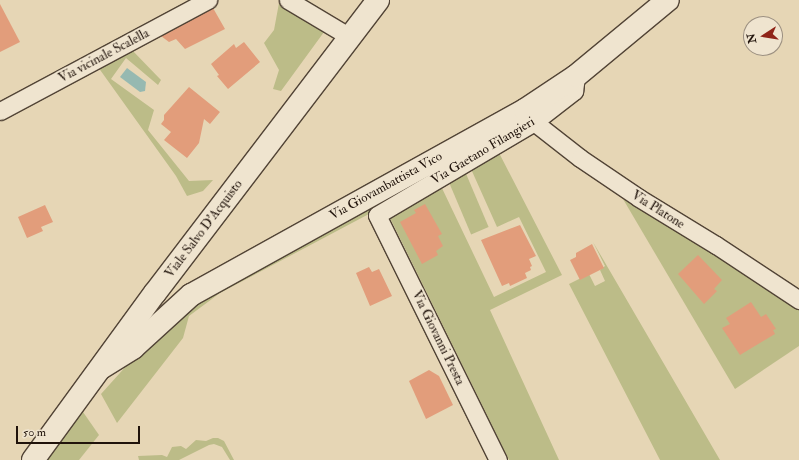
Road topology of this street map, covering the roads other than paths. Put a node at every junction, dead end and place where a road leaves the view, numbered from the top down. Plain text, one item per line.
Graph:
1 (208, 0) edge
2 (288, 0) edge
3 (378, 0) edge
4 (668, 0) edge
5 (350, 37) junction
6 (0, 111) edge
7 (530, 116) junction
8 (377, 216) joint
9 (156, 293) junction
10 (191, 295) junction
11 (799, 300) edge
12 (101, 368) junction
13 (33, 460) edge
14 (498, 460) edge

1 - 6 street, Via vicinale Scalella
2 - 5 street
3 - 5 street, Viale Salvo D'Acquisto
4 - 7 street, Via Giovambattista Vico
5 - 9 street, Viale Salvo D'Acquisto
7 - 8 street, Via Gaetano Filangieri
7 - 10 street, Via Giovambattista Vico
7 - 11 street, Via Platone
8 - 14 street, Via Giovanni Presta
9 - 10 street
9 - 12 street, Viale Salvo D'Acquisto
10 - 12 street, Via Giovambattista Vico
12 - 13 street, Viale Salvo D'Acquisto

